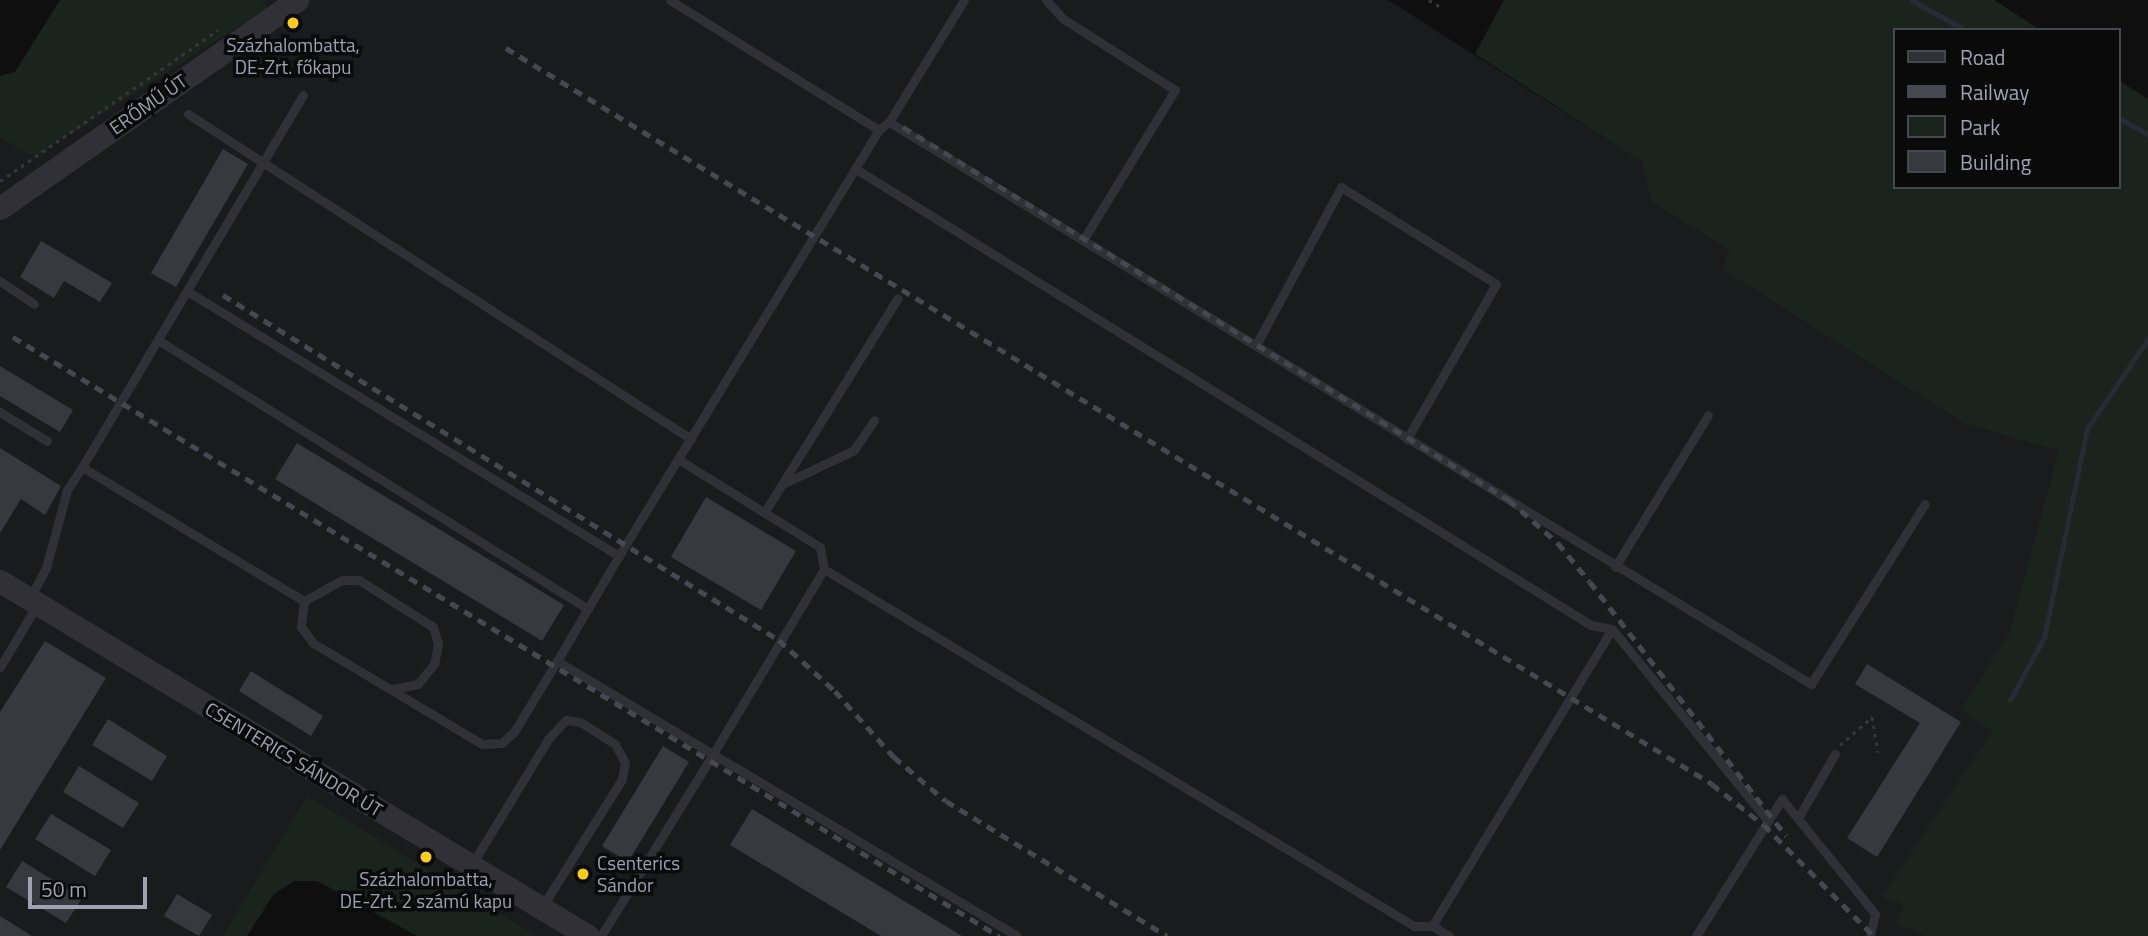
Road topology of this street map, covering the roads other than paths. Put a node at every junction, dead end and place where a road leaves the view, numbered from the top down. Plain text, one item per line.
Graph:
1 (297, 0) edge
2 (670, 0) edge
3 (964, 0) edge
4 (1046, 0) edge
5 (303, 95) dead end
6 (188, 114) dead end
7 (889, 122) junction
8 (879, 130) junction
9 (262, 162) junction
10 (856, 169) junction
11 (0, 208) edge
12 (1083, 240) junction
13 (0, 281) edge
14 (187, 291) junction
15 (898, 298) dead end
16 (34, 304) dead end
17 (158, 340) junction
18 (1256, 345) junction
19 (0, 412) edge
20 (1708, 415) dead end
21 (874, 420) dead end
22 (691, 439) junction
23 (1407, 439) junction
24 (47, 441) dead end
25 (678, 459) junction
26 (82, 467) junction
27 (782, 485) junction
28 (1926, 504) dead end
29 (764, 513) junction
30 (619, 556) junction
31 (1615, 568) junction
32 (824, 569) junction
33 (0, 581) edge
34 (304, 601) junction
35 (34, 602) junction
36 (588, 609) junction
37 (1612, 629) junction
38 (557, 661) junction
39 (0, 667) edge
40 (392, 690) junction
41 (713, 754) junction
42 (1835, 754) road end
43 (1798, 818) junction
44 (1767, 820) junction
45 (471, 865) junction
46 (541, 908) junction
47 (1414, 926) junction
48 (1432, 926) junction
49 (588, 936) edge
50 (601, 936) edge
51 (1017, 936) edge
52 (1410, 936) edge
53 (1449, 936) edge
54 (1696, 936) edge
55 (1870, 936) edge

1 - 11 street, ERŐMŰ ÚT
2 - 8 lane
3 - 7 lane
4 - 12 lane
5 - 9 lane
6 - 9 lane
7 - 8 lane
7 - 12 lane
8 - 10 lane
9 - 14 lane
9 - 22 lane
10 - 22 lane
10 - 37 lane
12 - 18 lane
13 - 16 lane
14 - 17 lane
14 - 30 lane
15 - 27 lane
17 - 26 lane
17 - 36 lane
18 - 23 lane
18 - 23 lane
19 - 24 lane
20 - 31 lane
21 - 27 lane
22 - 25 lane
23 - 31 lane
25 - 29 lane
25 - 30 lane
26 - 34 lane
26 - 35 lane
27 - 29 lane
28 - 31 lane
29 - 32 lane
30 - 36 lane
32 - 41 lane
32 - 47 lane
33 - 35 street, CSENTERICS SÁNDOR ÚT
34 - 40 lane
34 - 40 lane
35 - 39 lane
35 - 45 street, CSENTERICS SÁNDOR ÚT
36 - 38 lane
37 - 44 lane
37 - 48 lane
38 - 40 lane
38 - 41 lane
41 - 50 lane
41 - 51 lane
42 - 43 lane
43 - 44 lane
43 - 55 lane
44 - 54 lane
45 - 46 street, CSENTERICS SÁNDOR ÚT
45 - 46 lane
46 - 49 street, CSENTERICS SÁNDOR ÚT
47 - 48 lane
47 - 52 lane
48 - 53 lane

